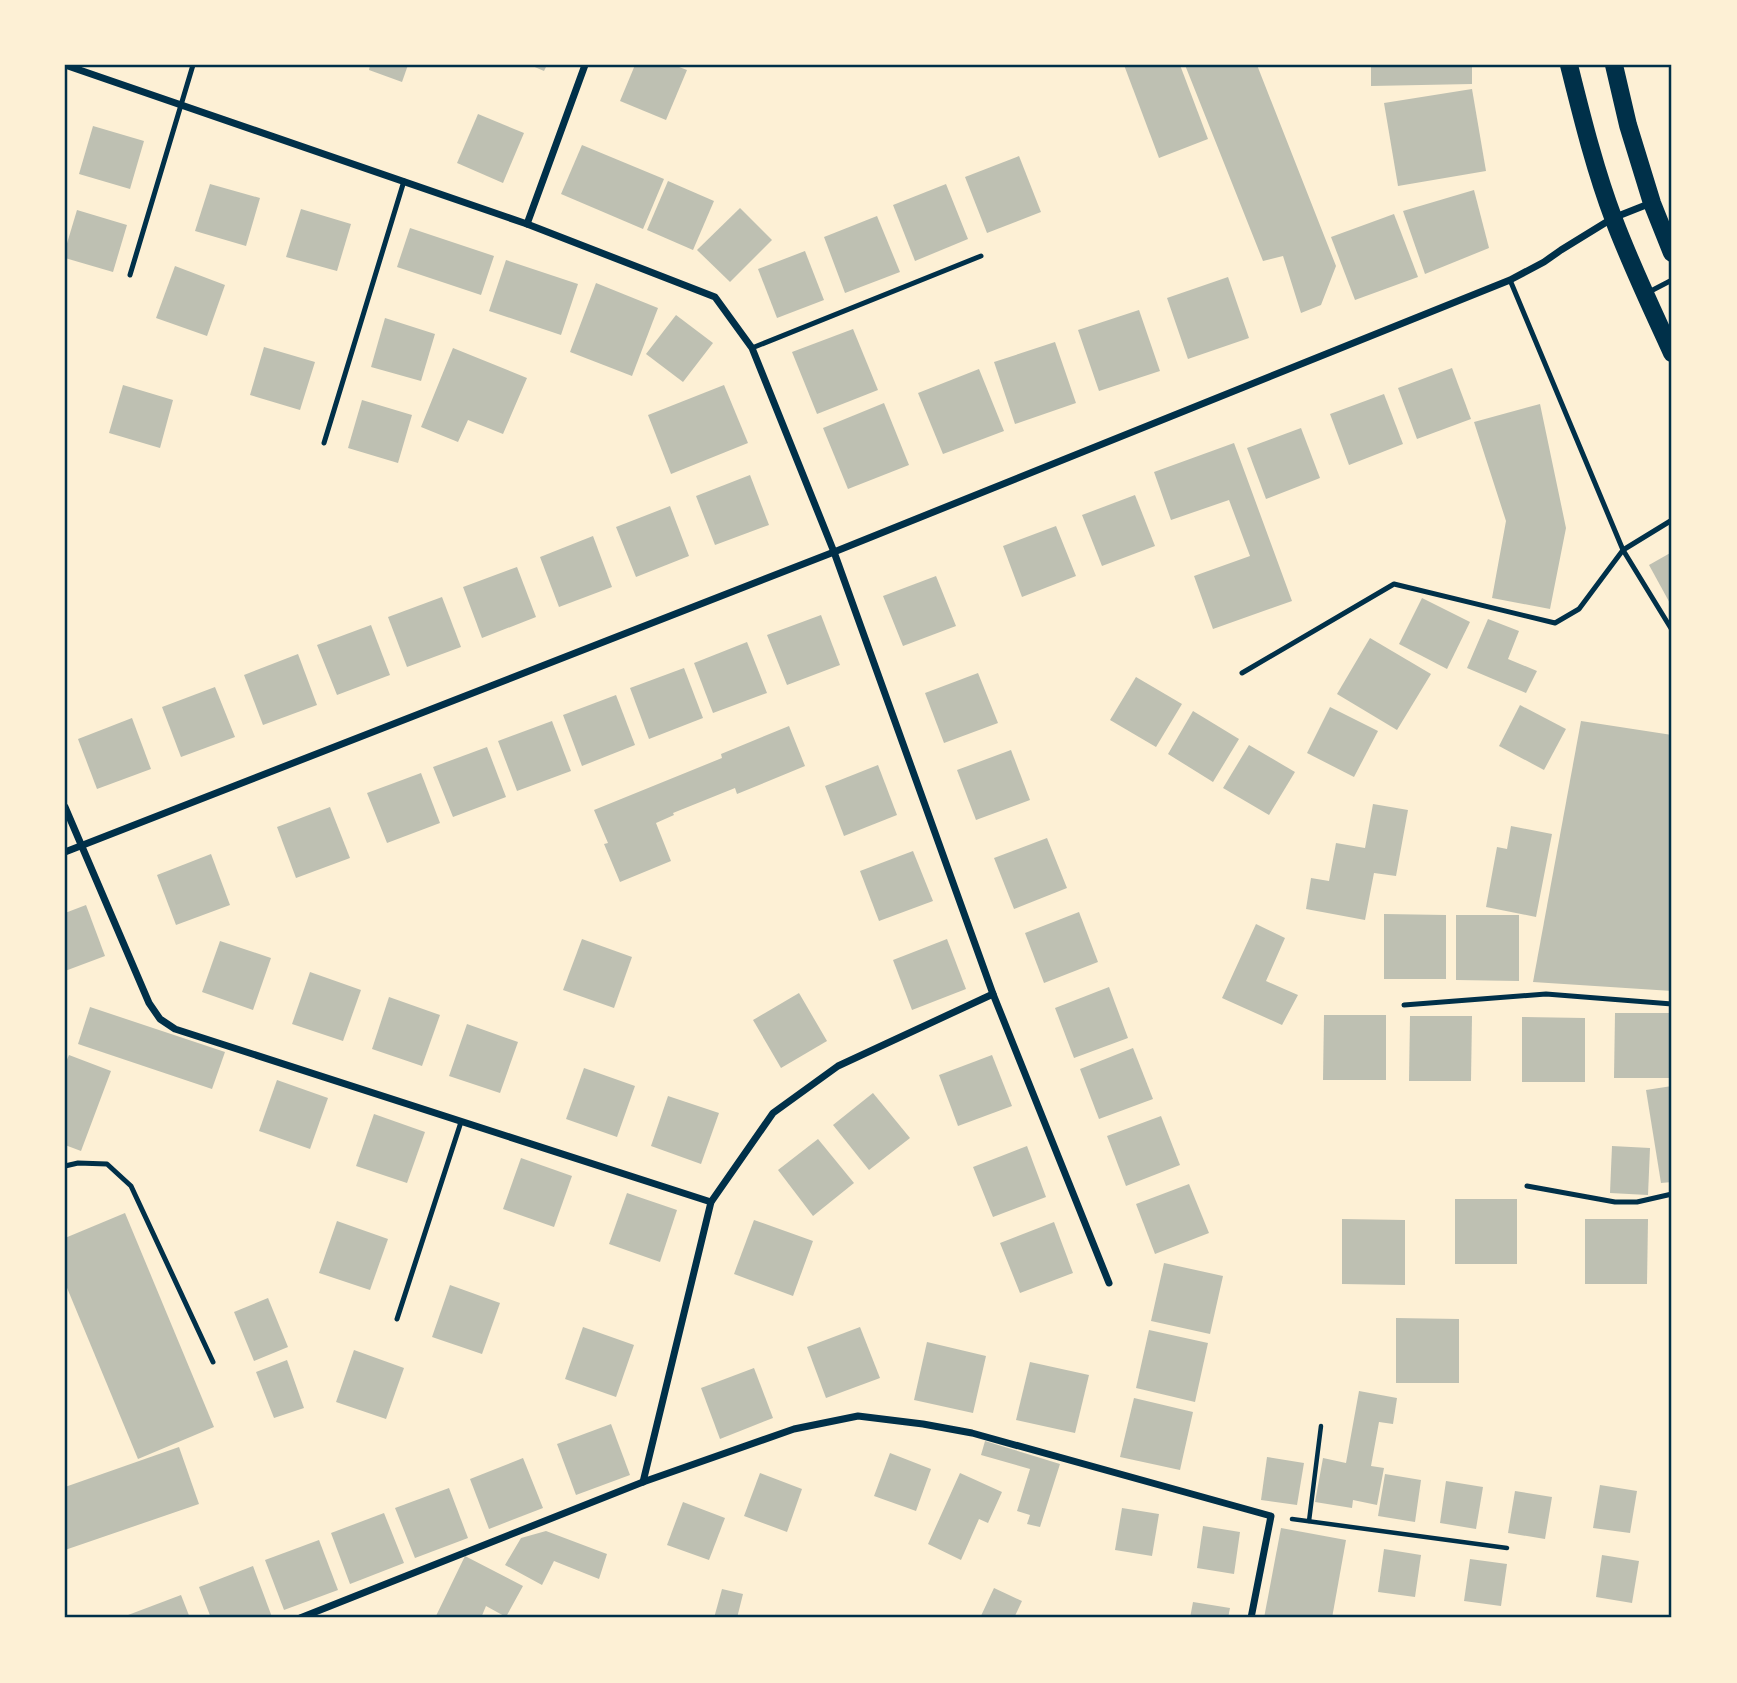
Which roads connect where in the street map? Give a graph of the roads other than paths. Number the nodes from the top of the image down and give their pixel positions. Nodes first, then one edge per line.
1 (65, 65) edge
2 (192, 65) edge
3 (585, 65) edge
4 (1569, 65) edge
5 (1614, 65) edge
6 (181, 104) junction
7 (404, 181) junction
8 (1652, 203) junction
9 (1613, 218) junction
10 (527, 224) junction
11 (1672, 253) edge
12 (981, 256) dead end
13 (130, 275) dead end
14 (1510, 280) junction
15 (1672, 280) edge
16 (1644, 294) junction
17 (752, 348) junction
18 (1672, 353) edge
19 (324, 443) dead end
20 (1672, 520) edge
21 (1623, 550) junction
22 (834, 552) junction
23 (1672, 630) edge
24 (1242, 673) dead end
25 (65, 807) edge
26 (82, 846) junction
27 (65, 852) edge
28 (993, 994) junction
29 (1672, 1004) edge
30 (1404, 1005) dead end
31 (461, 1122) junction
32 (65, 1166) edge
33 (1527, 1186) dead end
34 (1672, 1194) edge
35 (711, 1202) junction
36 (1109, 1283) dead end
37 (397, 1319) dead end
38 (213, 1362) dead end
39 (643, 1482) junction
40 (300, 1618) edge
41 (1251, 1618) edge

1 - 6 street
2 - 6 lane
3 - 10 street
4 - 9 main road
5 - 8 main road
6 - 7 street
6 - 13 lane
7 - 10 street
7 - 19 lane
8 - 9 street
8 - 11 main road
9 - 14 street
9 - 16 main road
10 - 17 street
12 - 17 lane
14 - 21 lane
14 - 22 street
15 - 16 lane
16 - 18 main road
17 - 22 street
20 - 21 lane
21 - 23 lane
21 - 24 lane
22 - 26 street
22 - 28 street
25 - 26 street
26 - 27 street
26 - 31 street
28 - 35 street
28 - 36 street
29 - 30 lane
31 - 35 street
31 - 37 lane
32 - 38 lane
33 - 34 lane
35 - 39 street
39 - 40 street
39 - 41 street

